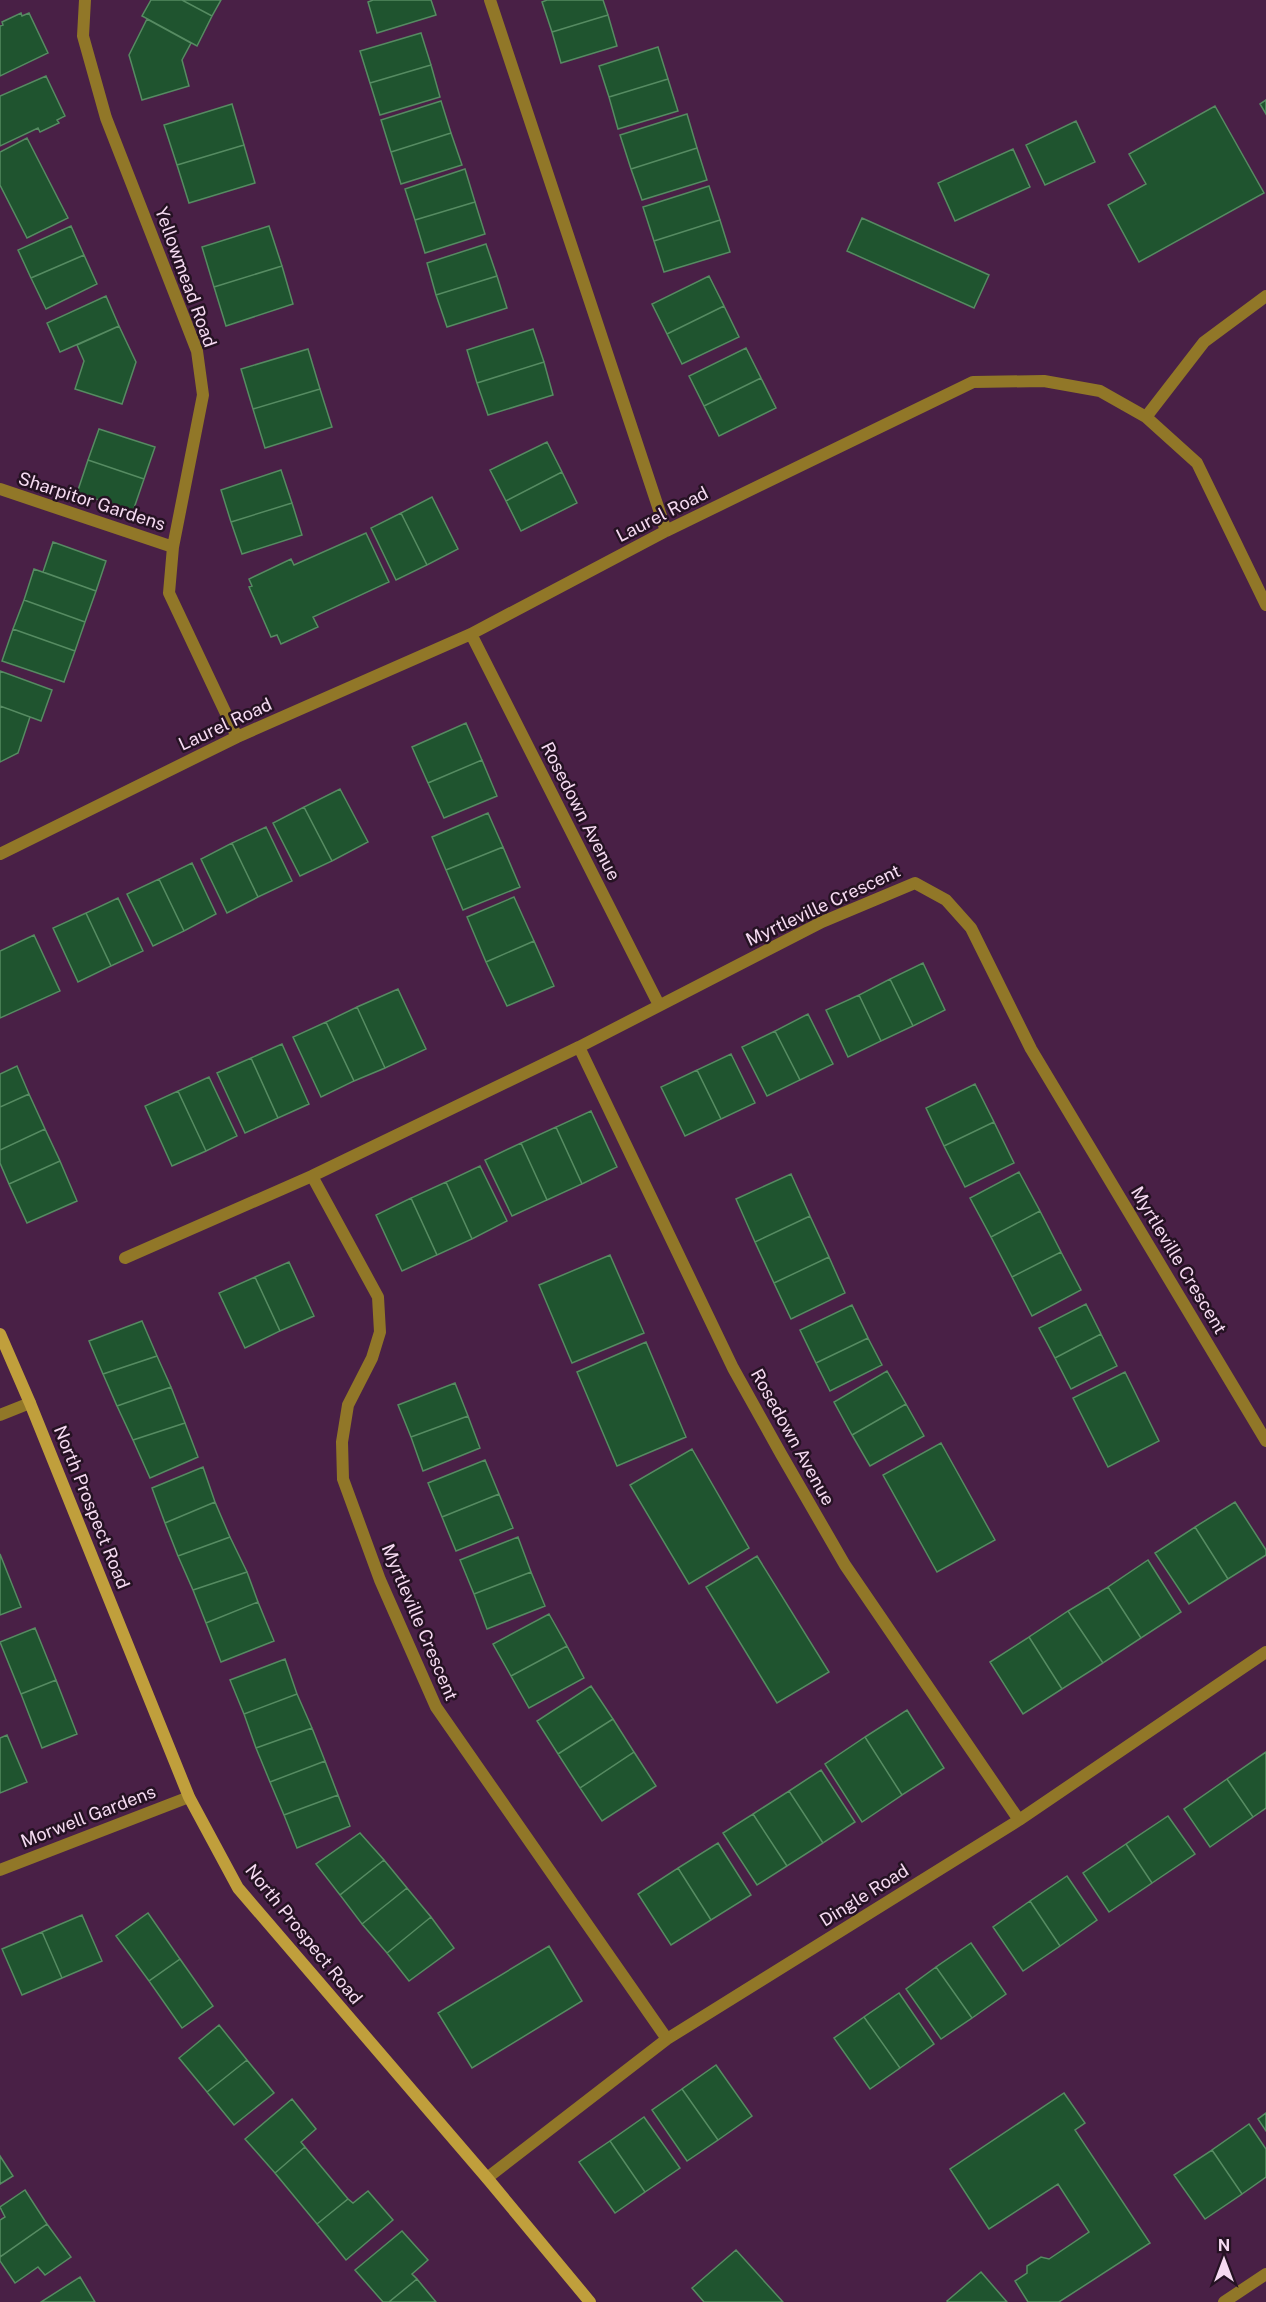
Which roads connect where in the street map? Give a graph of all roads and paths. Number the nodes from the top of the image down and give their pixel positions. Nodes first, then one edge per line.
1 (85, 0) edge
2 (490, 0) edge
3 (1266, 296) edge
4 (1146, 417) junction
5 (0, 489) edge
6 (666, 531) junction
7 (173, 547) junction
8 (1266, 605) edge
9 (471, 634) junction
10 (237, 737) junction
11 (0, 854) edge
12 (659, 1005) junction
13 (579, 1047) junction
14 (312, 1176) junction
15 (125, 1258) dead end
16 (0, 1334) edge
17 (30, 1402) junction
18 (0, 1415) edge
19 (1266, 1441) edge
20 (1266, 1652) edge
21 (189, 1797) junction
22 (1018, 1820) junction
23 (0, 1870) edge
24 (667, 2039) junction
25 (487, 2178) junction
26 (1266, 2274) edge
27 (590, 2302) edge
28 (1224, 2302) edge

1 - 7 street, Yellowmead Road
2 - 6 street
3 - 4 street
4 - 6 street, Laurel Road
4 - 8 street, Laurel Road
5 - 7 street, Sharpitor Gardens
6 - 9 street, Laurel Road
7 - 10 street, Yellowmead Road
9 - 10 street, Laurel Road
9 - 12 street, Rosedown Avenue
10 - 11 street, Laurel Road
12 - 13 street, Myrtleville Crescent
12 - 19 street, Myrtleville Crescent
13 - 14 street, Myrtleville Crescent
13 - 22 street, Rosedown Avenue
14 - 15 street, Myrtleville Crescent
14 - 24 street, Myrtleville Crescent
16 - 17 street, North Prospect Road
17 - 18 street
17 - 21 street, North Prospect Road
20 - 22 street, Dingle Road
21 - 23 street, Morwell Gardens
21 - 25 street, North Prospect Road
22 - 24 street, Dingle Road
24 - 25 street, Dingle Road
25 - 27 street, North Prospect Road
26 - 28 street

